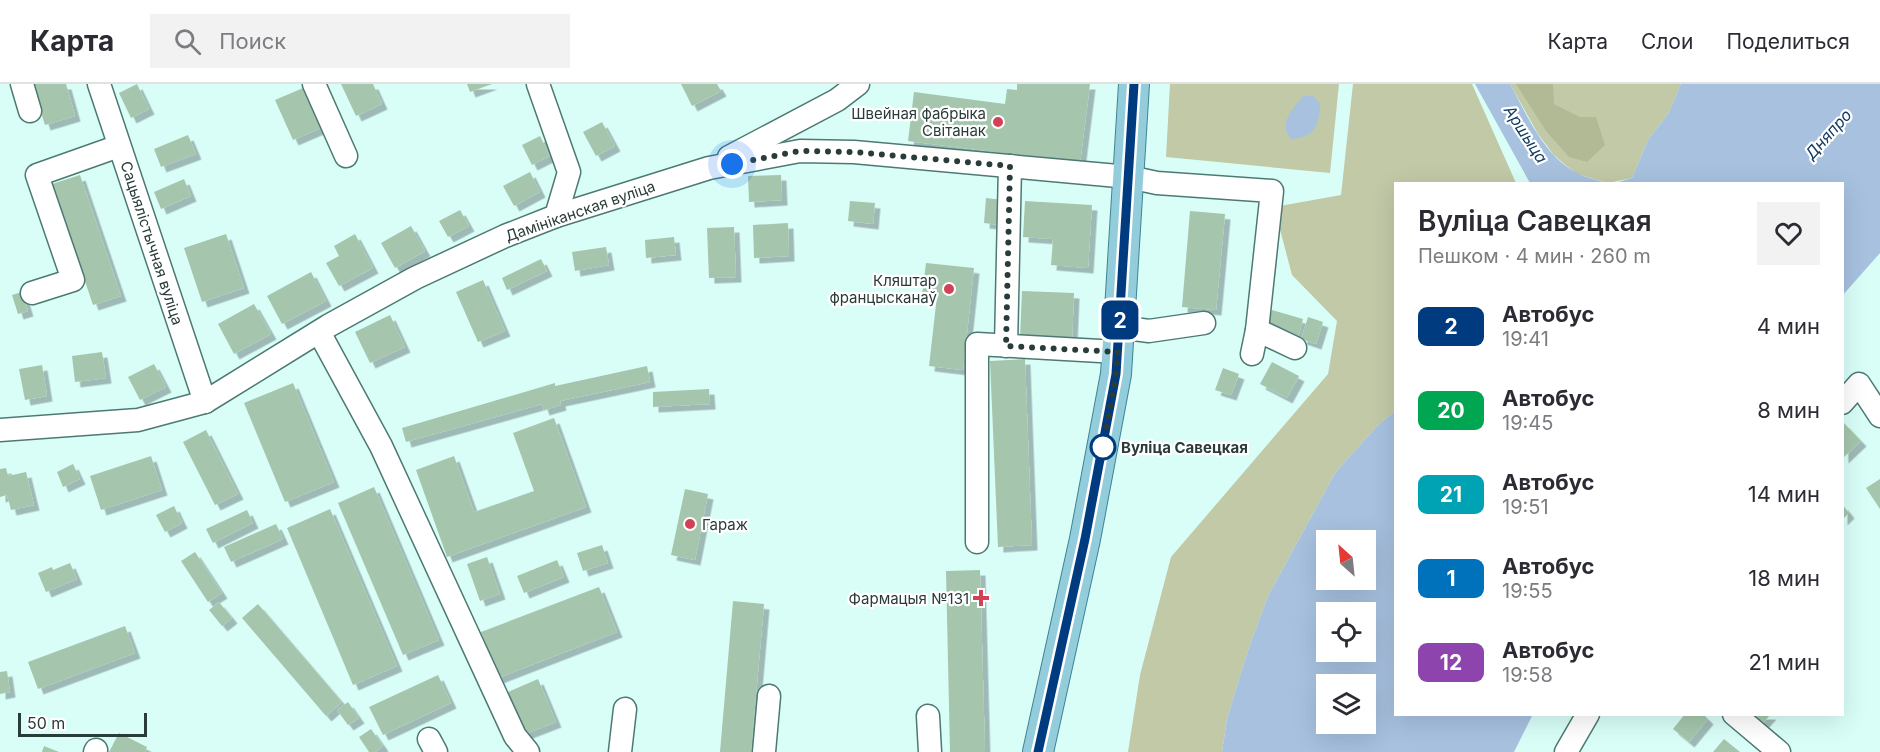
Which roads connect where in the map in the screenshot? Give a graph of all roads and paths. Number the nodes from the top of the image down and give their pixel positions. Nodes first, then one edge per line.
1 (22, 84) edge
2 (99, 84) edge
3 (315, 84) edge
4 (538, 84) edge
5 (858, 84) edge
6 (1134, 84) edge
7 (30, 111) dead end
8 (119, 146) junction
9 (346, 156) dead end
10 (1010, 166) junction
11 (709, 168) junction
12 (1129, 177) junction
13 (556, 216) junction
14 (32, 293) dead end
15 (1204, 323) dead end
16 (1257, 330) junction
17 (319, 332) junction
18 (1118, 340) junction
19 (1006, 346) junction
20 (1294, 348) dead end
21 (1252, 354) dead end
22 (1844, 401) edge
23 (205, 402) junction
24 (1880, 416) edge
25 (0, 430) edge
26 (977, 542) dead end
27 (769, 696) dead end
28 (625, 709) dead end
29 (928, 716) dead end
30 (1587, 716) edge
31 (1736, 716) edge
32 (528, 752) edge
33 (620, 752) edge
34 (764, 752) edge
35 (930, 752) edge
36 (1038, 752) edge
37 (1566, 752) edge
38 (1779, 752) edge

1 - 7 street
2 - 8 street, Сацыялістычная вуліца
3 - 9 street
4 - 13 street
5 - 11 street
6 - 12 main road
8 - 14 street
8 - 23 street, Сацыялістычная вуліца
10 - 11 street, Дамініканская вуліца
10 - 12 street, Дамініканская вуліца
10 - 19 street
11 - 13 street, Дамініканская вуліца
12 - 16 street, Дамініканская вуліца
12 - 18 main road
13 - 17 street, Дамініканская вуліца
15 - 18 street
16 - 20 street
16 - 21 street
17 - 23 street, Дамініканская вуліца
17 - 32 street
18 - 19 street
18 - 36 main road
19 - 26 street
22 - 24 street
23 - 25 street, Дамініканская вуліца
27 - 34 street
28 - 33 street
29 - 35 street
30 - 37 street
31 - 38 street

